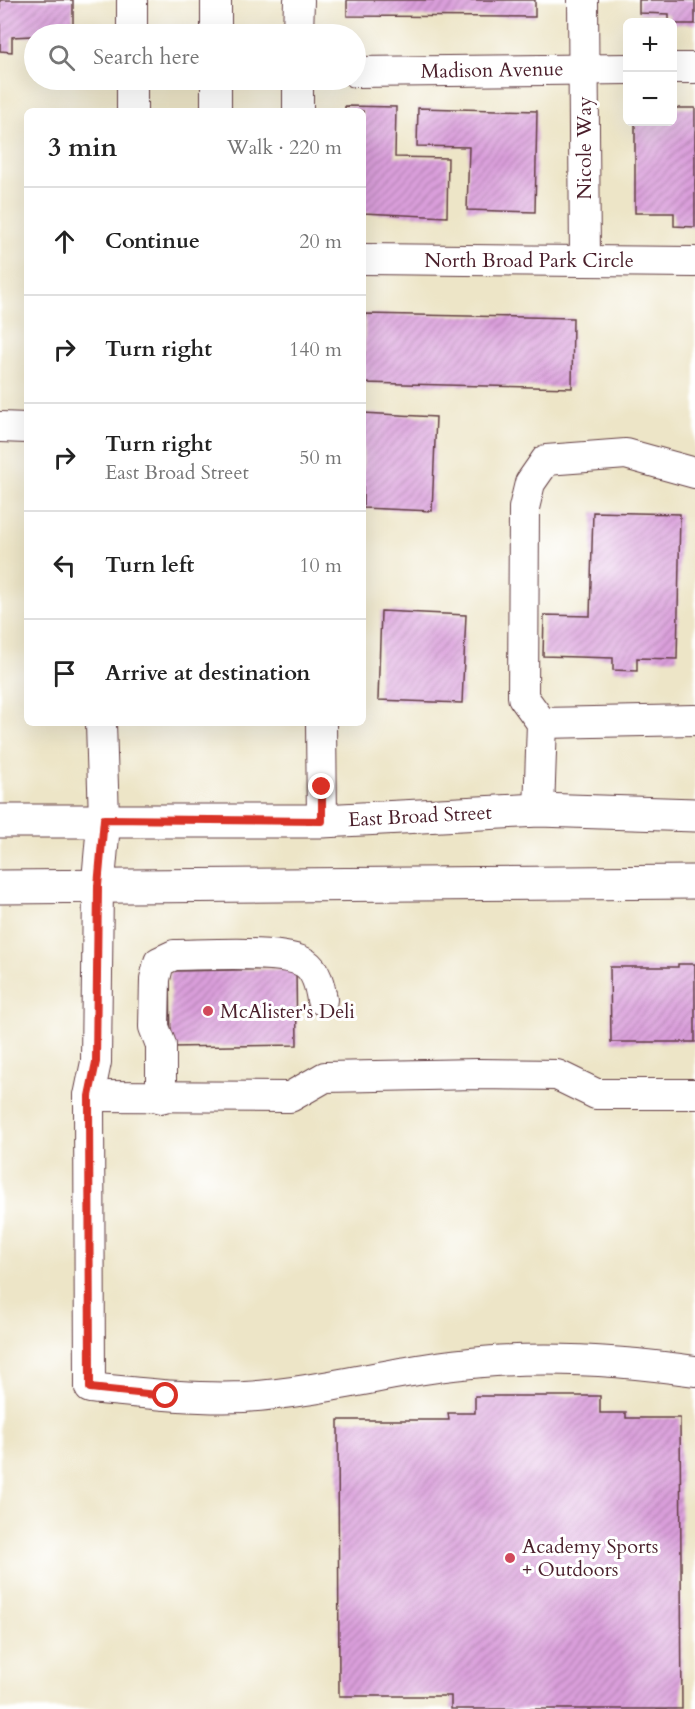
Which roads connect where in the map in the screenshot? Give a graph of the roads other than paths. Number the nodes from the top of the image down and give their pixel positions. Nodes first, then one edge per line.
1 (132, 0) edge
2 (216, 0) edge
3 (299, 0) edge
4 (583, 0) edge
5 (132, 24) edge
6 (216, 24) edge
7 (298, 24) edge
8 (677, 68) edge
9 (695, 68) edge
10 (584, 69) junction
11 (623, 69) edge
12 (366, 72) edge
13 (132, 90) edge
14 (216, 90) edge
15 (298, 90) edge
16 (132, 108) edge
17 (216, 108) edge
18 (298, 108) edge
19 (366, 259) edge
20 (585, 259) junction
21 (695, 262) edge
22 (695, 473) edge
23 (695, 720) edge
24 (542, 723) junction
25 (101, 726) edge
26 (321, 726) edge
27 (539, 810) junction
28 (695, 815) edge
29 (104, 819) junction
30 (0, 820) edge
31 (322, 821) junction
32 (695, 882) edge
33 (98, 886) junction
34 (0, 887) edge
35 (322, 1000) dead end
36 (695, 1094) edge
37 (89, 1096) junction
38 (161, 1098) junction
39 (695, 1371) edge

1 - 5 street
2 - 6 street
3 - 7 street
4 - 10 street, Nicole Way
8 - 9 street
10 - 11 street, Madison Avenue
10 - 12 street, Madison Avenue
10 - 20 street, Nicole Way
13 - 16 street
14 - 17 street
15 - 18 street
19 - 20 street, North Broad Park Circle
20 - 21 street, North Broad Park Circle
22 - 24 street
23 - 24 street
24 - 27 street
25 - 29 street
26 - 31 street
27 - 28 main road, East Broad Street
27 - 31 main road, East Broad Street
29 - 30 main road, East Broad Street
29 - 31 main road, East Broad Street
29 - 33 main road
32 - 33 main road
33 - 34 main road
33 - 37 street
35 - 38 street
36 - 38 street
37 - 38 street
37 - 39 street

